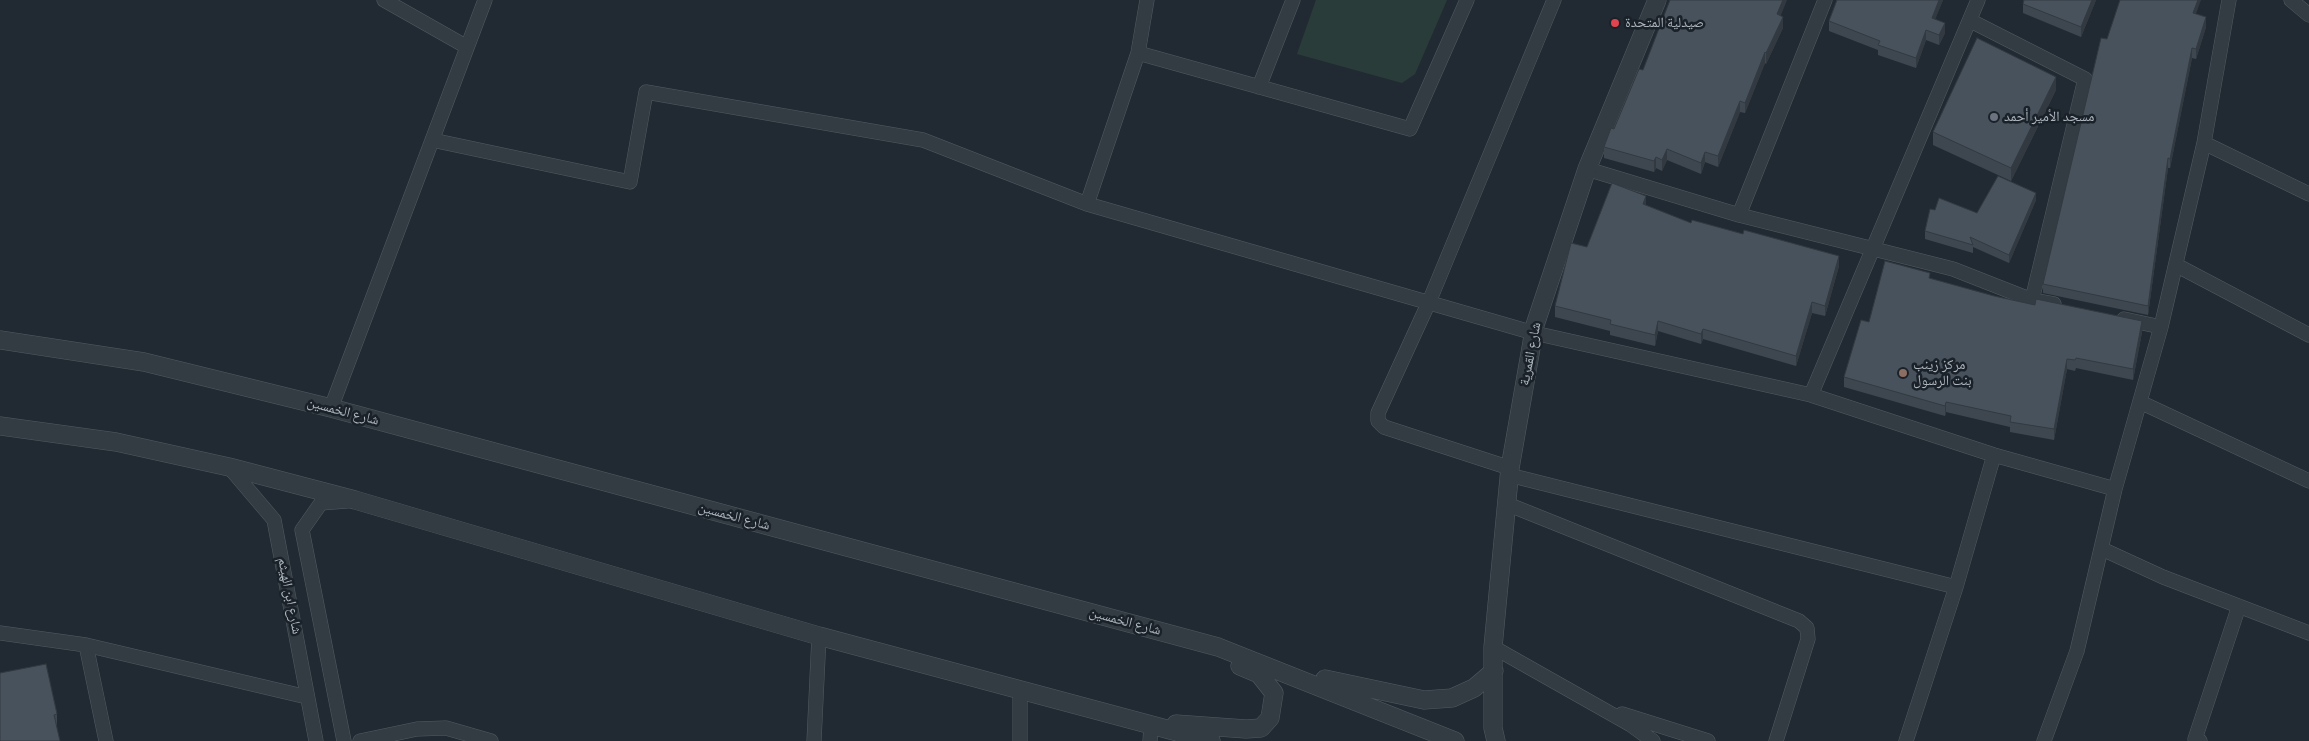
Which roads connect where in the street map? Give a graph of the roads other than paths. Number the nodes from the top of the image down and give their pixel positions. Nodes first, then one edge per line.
1 (384, 0) edge
2 (485, 0) edge
3 (1148, 0) edge
4 (1293, 0) edge
5 (1467, 0) edge
6 (1554, 0) edge
7 (1657, 0) edge
8 (1825, 0) edge
9 (1978, 0) edge
10 (2229, 0) edge
11 (2290, 0) edge
12 (2309, 15) edge
13 (1971, 21) junction
14 (467, 47) junction
15 (1138, 53) junction
16 (1259, 86) junction
17 (432, 140) junction
18 (2204, 143) junction
19 (1587, 169) junction
20 (2309, 194) edge
21 (1087, 204) junction
22 (1739, 216) junction
23 (1873, 249) junction
24 (2176, 265) junction
25 (2032, 300) junction
26 (1429, 302) junction
27 (2069, 308) edge
28 (2106, 315) edge
29 (2161, 327) junction
30 (1534, 333) junction
31 (2309, 335) edge
32 (0, 340) edge
33 (1811, 395) junction
34 (2140, 402) junction
35 (331, 408) junction
36 (0, 426) edge
37 (1994, 454) junction
38 (229, 467) junction
39 (1510, 471) junction
40 (2309, 481) edge
41 (2115, 489) junction
42 (355, 500) junction
43 (1507, 504) junction
44 (2102, 549) junction
45 (1956, 587) junction
46 (2239, 606) junction
47 (1151, 629) junction
48 (2309, 633) edge
49 (0, 634) edge
50 (819, 636) junction
51 (86, 645) junction
52 (1493, 647) junction
53 (1276, 669) junction
54 (1494, 671) junction
55 (1020, 689) junction
56 (308, 697) junction
57 (1597, 706) junction
58 (1128, 720) junction
59 (1150, 734) edge
60 (1492, 737) edge
61 (2047, 740) edge
62 (106, 741) edge
63 (316, 741) edge
64 (344, 741) edge
65 (360, 741) edge
66 (491, 741) edge
67 (814, 741) edge
68 (1020, 741) edge
69 (1212, 741) edge
70 (1455, 741) edge
71 (1653, 741) edge
72 (1708, 741) edge
73 (1776, 741) edge
74 (1906, 741) edge
75 (2200, 741) edge

1 - 14 street
2 - 14 street
3 - 15 street
4 - 16 street
5 - 16 street
6 - 26 street
7 - 19 street, شارع القمرية
8 - 22 street
9 - 13 street
10 - 18 street
11 - 12 street
13 - 23 street
13 - 25 street
14 - 17 street
15 - 16 street
15 - 21 street
17 - 21 street
17 - 35 street
18 - 20 street
18 - 24 street
19 - 22 street
19 - 30 street, شارع القمرية
21 - 26 street
22 - 23 street
23 - 25 street
23 - 33 street
24 - 29 street
24 - 31 street
25 - 27 street
26 - 30 street
26 - 39 street
28 - 29 street
29 - 34 street
30 - 33 street
30 - 39 street, شارع القمرية
32 - 35 street, شارع الخمسين
33 - 37 street
34 - 40 street
34 - 41 street
35 - 47 street, شارع الخمسين
36 - 38 street
37 - 41 street
37 - 45 street
38 - 42 street
38 - 56 street, شارع ابن الهيثم
39 - 43 street, شارع القمرية
39 - 45 street
41 - 44 street
42 - 50 street
42 - 64 street, شارع ابن الهيثم
43 - 52 street, شارع القمرية
43 - 73 street
44 - 46 street
44 - 61 street
45 - 74 street
46 - 48 street
46 - 75 street
47 - 53 street, شارع الخمسين
47 - 58 street
49 - 51 street
50 - 55 street
50 - 67 street
51 - 56 street
51 - 62 street
52 - 54 street, شارع القمرية
52 - 57 street
53 - 54 street
53 - 70 street, شارع الخمسين
54 - 60 street, شارع القمرية
55 - 58 street
55 - 68 street
56 - 63 street, شارع ابن الهيثم
57 - 71 street
57 - 72 street
58 - 59 street
59 - 69 street
65 - 66 street

